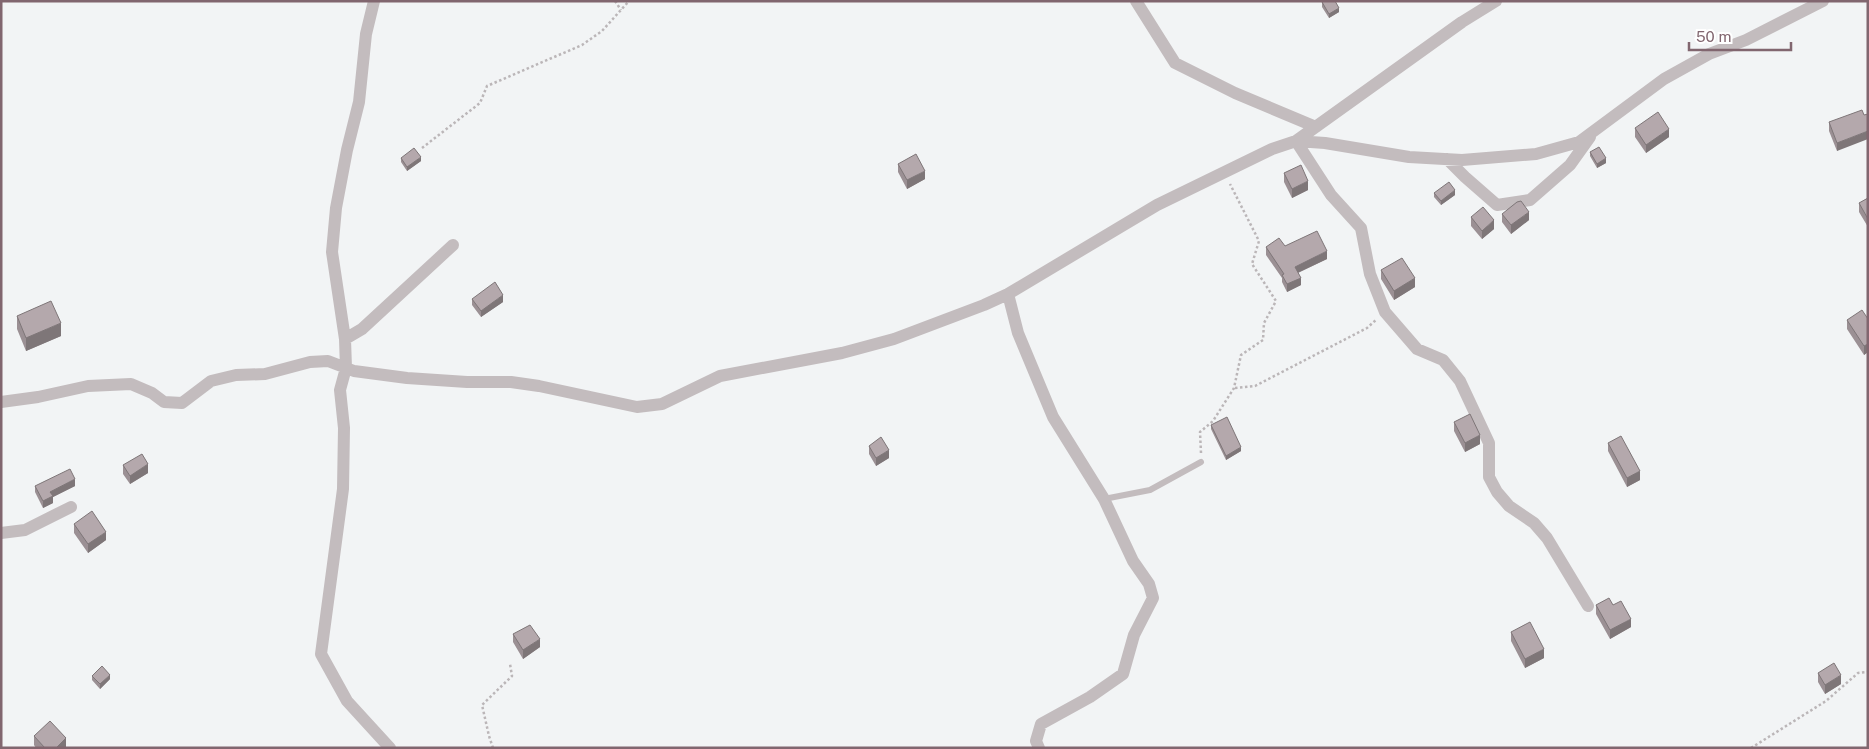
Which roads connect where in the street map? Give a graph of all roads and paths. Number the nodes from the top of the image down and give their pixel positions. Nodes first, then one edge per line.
1 (374, 1) edge
2 (614, 1) edge
3 (629, 1) edge
4 (1136, 1) edge
5 (1496, 1) edge
6 (1823, 1) edge
7 (622, 10) junction
8 (1316, 127) junction
9 (1594, 131) junction
10 (1296, 141) junction
11 (422, 148) dead end
12 (1448, 159) junction
13 (1223, 172) junction
14 (453, 245) dead end
15 (1008, 294) junction
16 (1385, 312) junction
17 (345, 339) junction
18 (346, 368) junction
19 (1234, 388) junction
20 (1, 402) edge
21 (1202, 462) joint
22 (1104, 499) junction
23 (71, 507) dead end
24 (1, 532) edge
25 (1588, 606) dead end
26 (510, 664) dead end
27 (1868, 672) edge
28 (390, 748) edge
29 (493, 748) edge
30 (1039, 748) edge
31 (1751, 748) edge

1 - 17 street
2 - 7 path
3 - 7 path
4 - 8 street
5 - 8 street
6 - 9 street
7 - 11 path
8 - 10 street
9 - 12 street
9 - 12 street
10 - 12 street
10 - 13 street
10 - 16 street
13 - 15 street
13 - 19 path
14 - 17 street
15 - 18 street
15 - 22 street
16 - 19 path
16 - 25 street
17 - 18 street
18 - 20 street
18 - 28 street
19 - 21 path
21 - 22 lane
22 - 30 street
23 - 24 street
26 - 29 path
27 - 31 path

